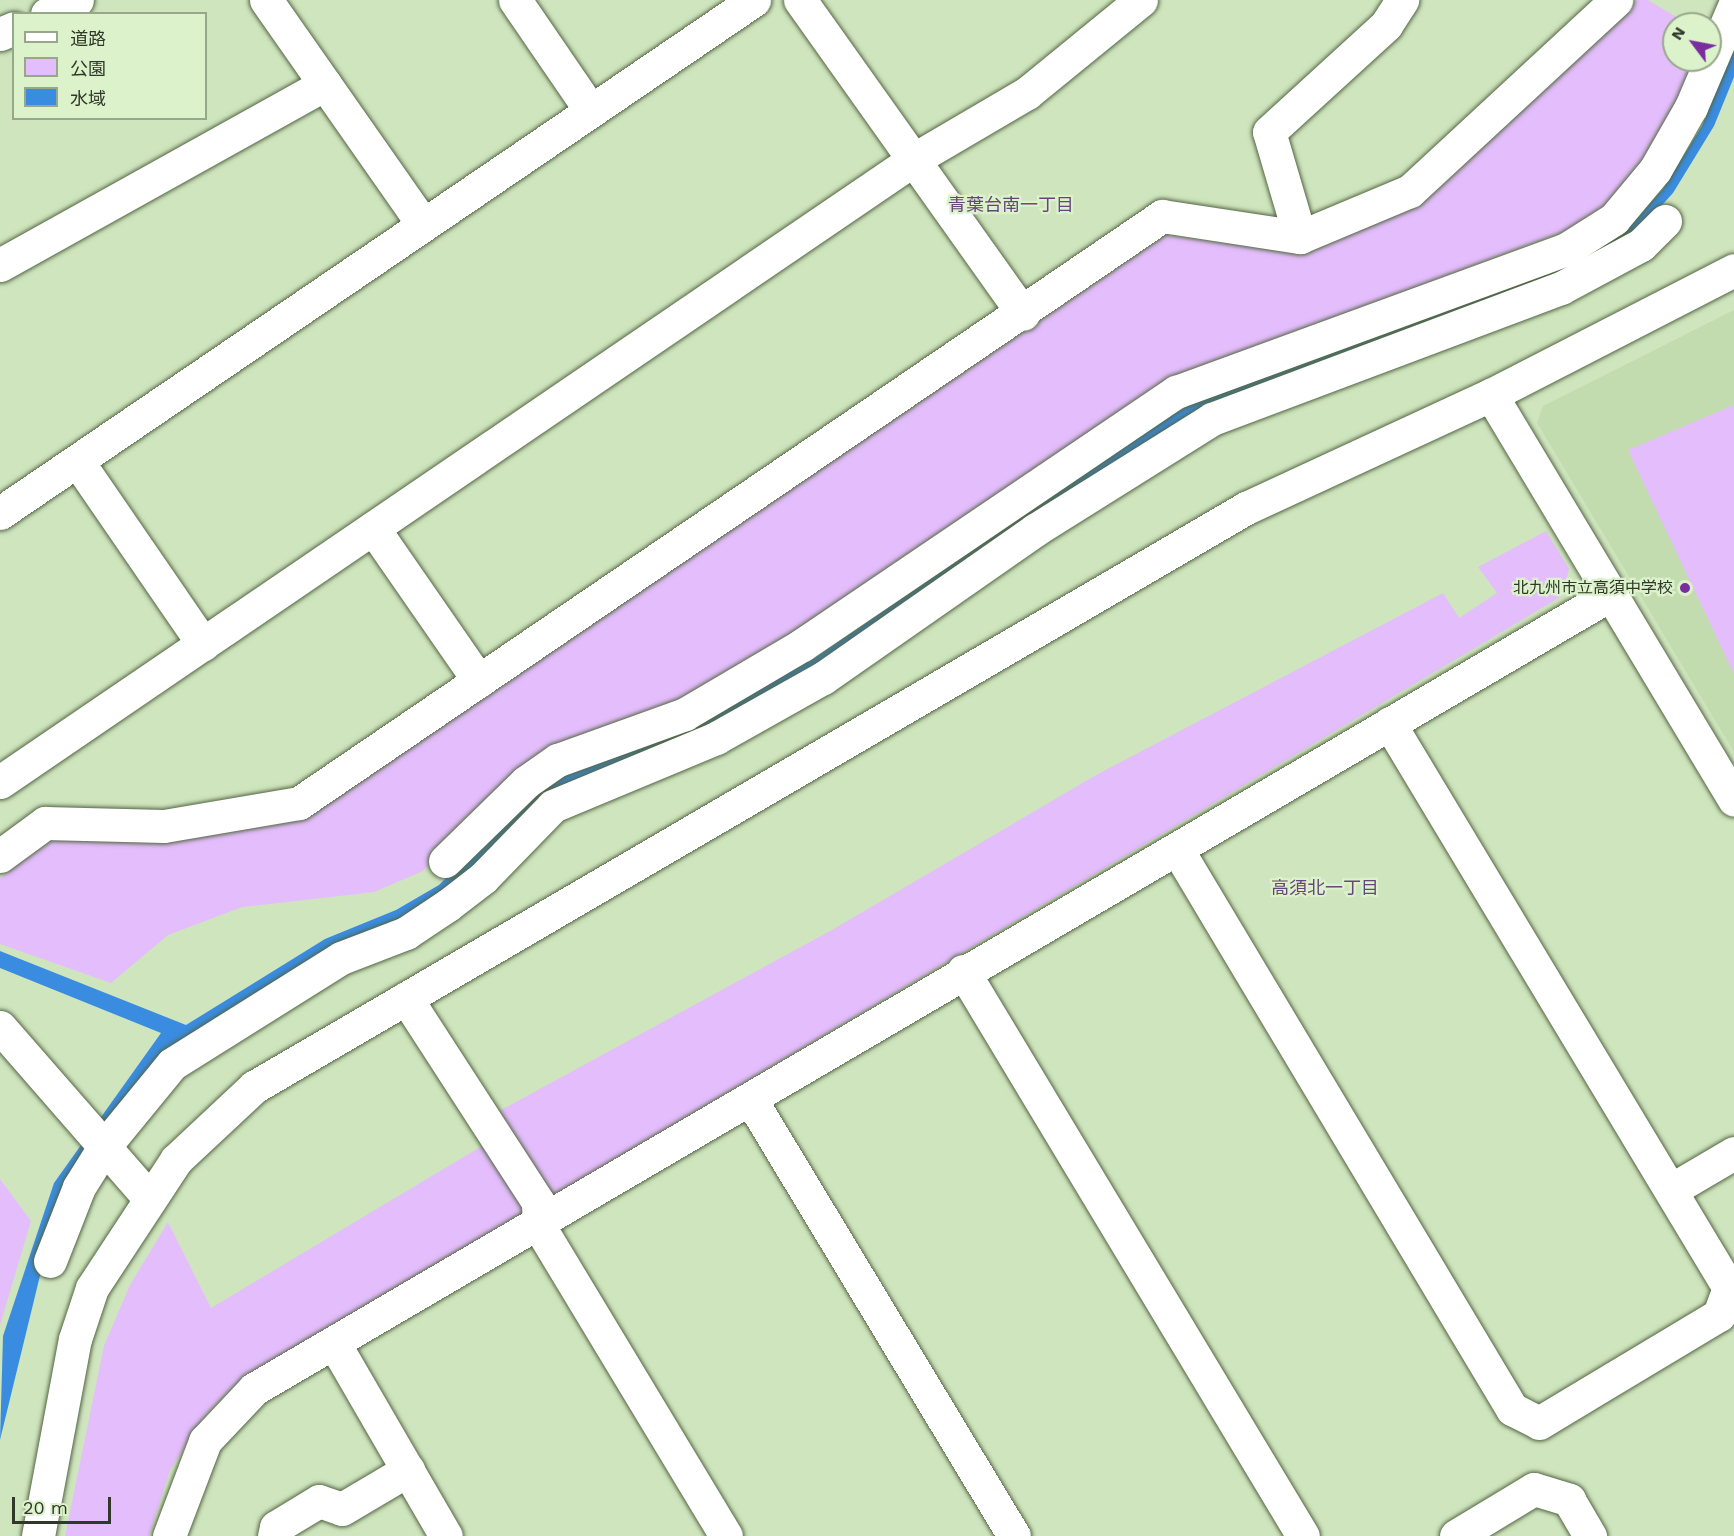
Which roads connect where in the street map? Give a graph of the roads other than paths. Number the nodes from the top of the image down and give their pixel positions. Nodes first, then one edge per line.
1 (77, 0) edge
2 (266, 0) edge
3 (515, 0) edge
4 (754, 0) edge
5 (800, 0) edge
6 (1141, 0) edge
7 (1402, 0) edge
8 (1616, 0) edge
9 (1734, 6) edge
10 (50, 12) edge
11 (325, 84) junction
12 (589, 108) junction
13 (913, 160) junction
14 (1665, 220) dead end
15 (423, 224) junction
16 (1300, 237) junction
17 (0, 265) edge
18 (1734, 270) edge
19 (1023, 314) junction
20 (1491, 395) junction
21 (78, 462) junction
22 (0, 513) edge
23 (373, 528) junction
24 (1611, 594) junction
25 (202, 644) junction
26 (479, 681) junction
27 (1389, 723) junction
28 (0, 782) edge
29 (1734, 800) edge
30 (1177, 849) junction
31 (0, 856) edge
32 (445, 861) dead end
33 (963, 971) junction
34 (406, 998) junction
35 (0, 1027) edge
36 (751, 1100) junction
37 (104, 1147) junction
38 (1734, 1153) edge
39 (1671, 1190) junction
40 (149, 1198) junction
41 (539, 1226) junction
42 (50, 1261) dead end
43 (334, 1343) junction
44 (408, 1470) junction
45 (38, 1536) edge
46 (169, 1536) edge
47 (274, 1536) edge
48 (446, 1536) edge
49 (726, 1536) edge
50 (1014, 1536) edge
51 (1303, 1536) edge
52 (1456, 1536) edge
53 (1590, 1536) edge

1 - 10 street
2 - 11 street
3 - 12 street
4 - 12 street
5 - 13 street
6 - 13 street
7 - 16 street
8 - 16 street
9 - 32 street
11 - 15 street
11 - 17 street
12 - 15 street
13 - 19 street
13 - 23 street
14 - 37 street
15 - 21 street
16 - 19 street
18 - 20 street
19 - 26 street
20 - 24 street
20 - 34 street
21 - 22 street
21 - 25 street
23 - 25 street
23 - 26 street
24 - 27 street
24 - 29 street
25 - 28 street
26 - 31 street
27 - 30 street
27 - 39 street
30 - 33 street
30 - 39 street
33 - 36 street
33 - 51 street
34 - 40 street
34 - 41 street
35 - 37 street
36 - 41 street
36 - 50 street
37 - 40 street
37 - 42 street
38 - 39 street
40 - 45 street
41 - 43 street
41 - 49 street
43 - 44 street
43 - 46 street
44 - 47 street
44 - 48 street
52 - 53 street

